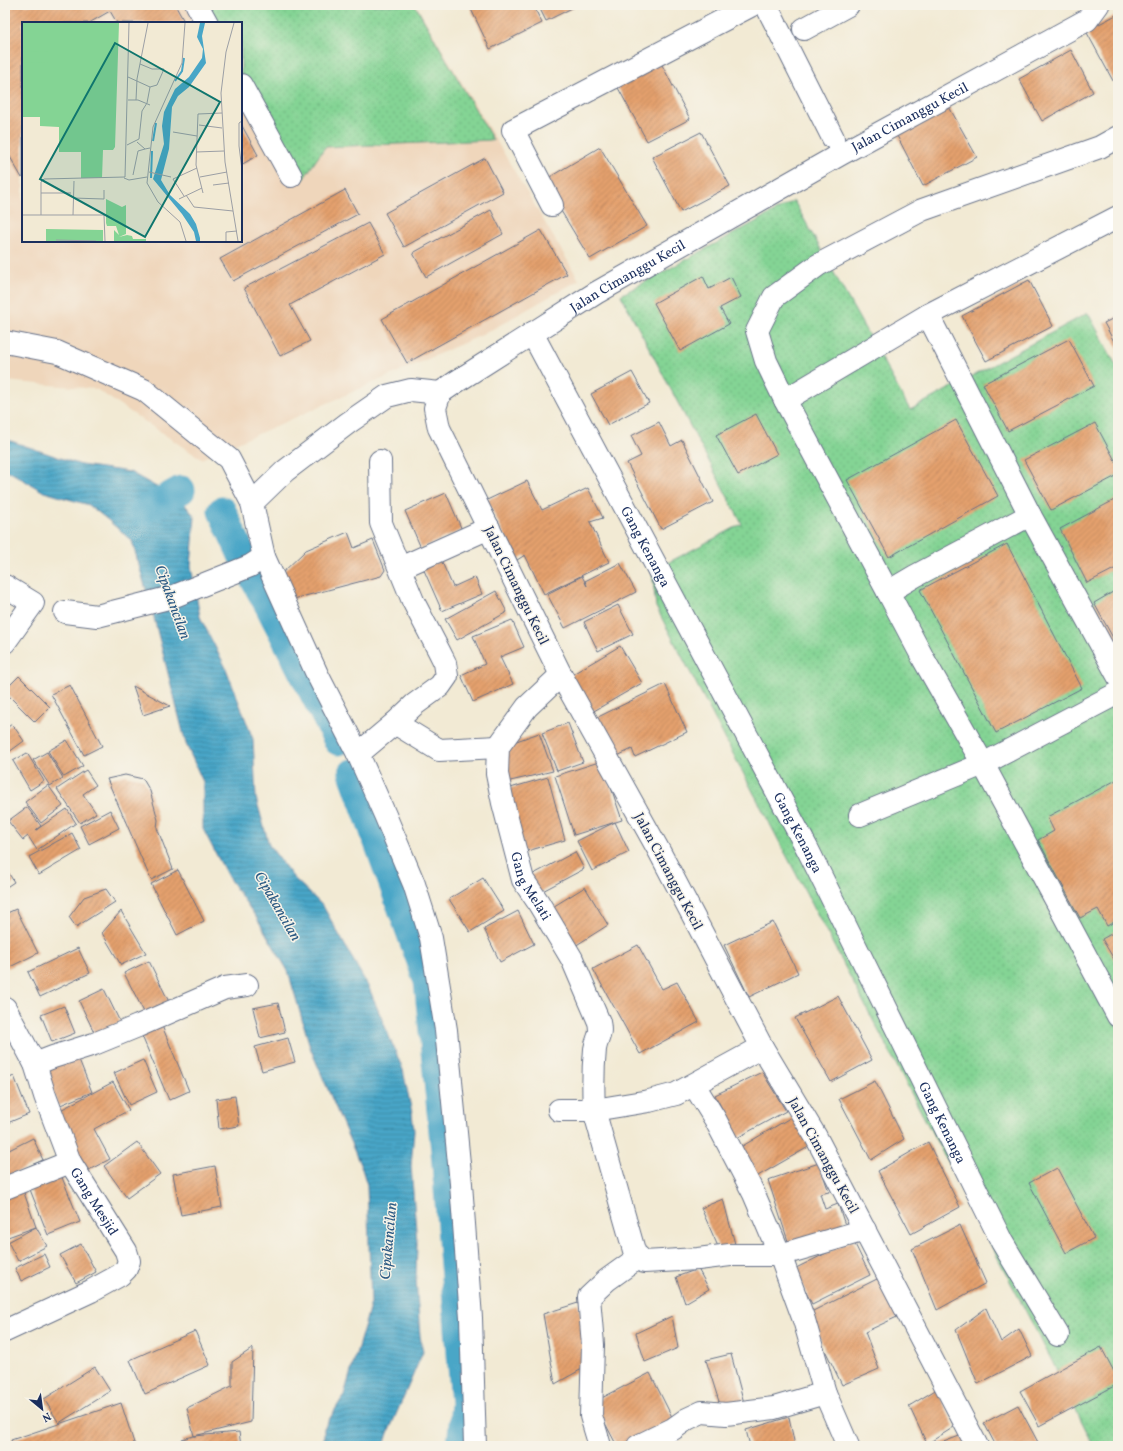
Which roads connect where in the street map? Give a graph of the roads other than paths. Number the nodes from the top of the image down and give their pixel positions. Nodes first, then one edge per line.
1 (197, 5) edge
2 (752, 5) edge
3 (766, 5) edge
4 (848, 5) edge
5 (1098, 5) edge
6 (206, 22) edge
7 (804, 29) dead end
8 (242, 87) edge
9 (1118, 137) edge
10 (833, 138) dead end
11 (290, 176) dead end
12 (552, 205) dead end
13 (1118, 217) edge
14 (928, 315) junction
15 (532, 332) junction
16 (5, 342) edge
17 (440, 393) junction
18 (785, 400) junction
19 (380, 461) dead end
20 (252, 503) junction
21 (1030, 514) junction
22 (489, 528) junction
23 (257, 562) junction
24 (400, 568) junction
25 (5, 586) edge
26 (888, 592) junction
27 (65, 612) dead end
28 (5, 642) edge
29 (561, 675) junction
30 (1118, 676) edge
31 (1118, 693) edge
32 (395, 723) junction
33 (498, 748) junction
34 (358, 754) junction
35 (983, 764) junction
36 (860, 815) dead end
37 (247, 985) dead end
38 (5, 1008) edge
39 (1118, 1016) edge
40 (762, 1047) junction
41 (35, 1064) junction
42 (694, 1085) junction
43 (559, 1110) dead end
44 (594, 1110) junction
45 (70, 1162) junction
46 (5, 1188) edge
47 (865, 1230) junction
48 (780, 1255) junction
49 (638, 1256) junction
50 (5, 1331) edge
51 (1058, 1335) dead end
52 (825, 1394) junction
53 (475, 1446) edge
54 (600, 1446) edge
55 (638, 1446) edge
56 (848, 1446) edge
57 (977, 1446) edge

1 - 6 street
2 - 12 street
3 - 10 street
4 - 7 street
5 - 15 street, Jalan Cimanggu Kecil
8 - 11 street
9 - 18 street
13 - 14 street
14 - 18 street
14 - 21 street
15 - 17 street, Jalan Cimanggu Kecil
15 - 51 street, Gang Kenanga
16 - 20 street
17 - 20 street
17 - 22 street, Jalan Cimanggu Kecil
18 - 26 street
19 - 24 street
20 - 23 street
21 - 26 street
21 - 30 street
22 - 24 street
22 - 29 street, Jalan Cimanggu Kecil
23 - 27 street
23 - 34 street
24 - 32 street
25 - 28 street
26 - 35 street
29 - 33 street
29 - 40 street, Jalan Cimanggu Kecil
31 - 35 street
32 - 33 street
32 - 34 street
33 - 44 street, Gang Melati
34 - 53 street
35 - 36 street
35 - 39 street
37 - 41 street
38 - 41 street, Gang Mesjid
40 - 42 street
40 - 47 street, Jalan Cimanggu Kecil
41 - 45 street, Gang Mesjid
42 - 44 street
42 - 48 street
43 - 44 street
44 - 49 street, Gang Melati
45 - 46 street
45 - 50 street, Gang Mesjid
47 - 48 street
47 - 57 street, Jalan Cimanggu Kecil
48 - 49 street
48 - 52 street
49 - 54 street
52 - 55 street
52 - 56 street

